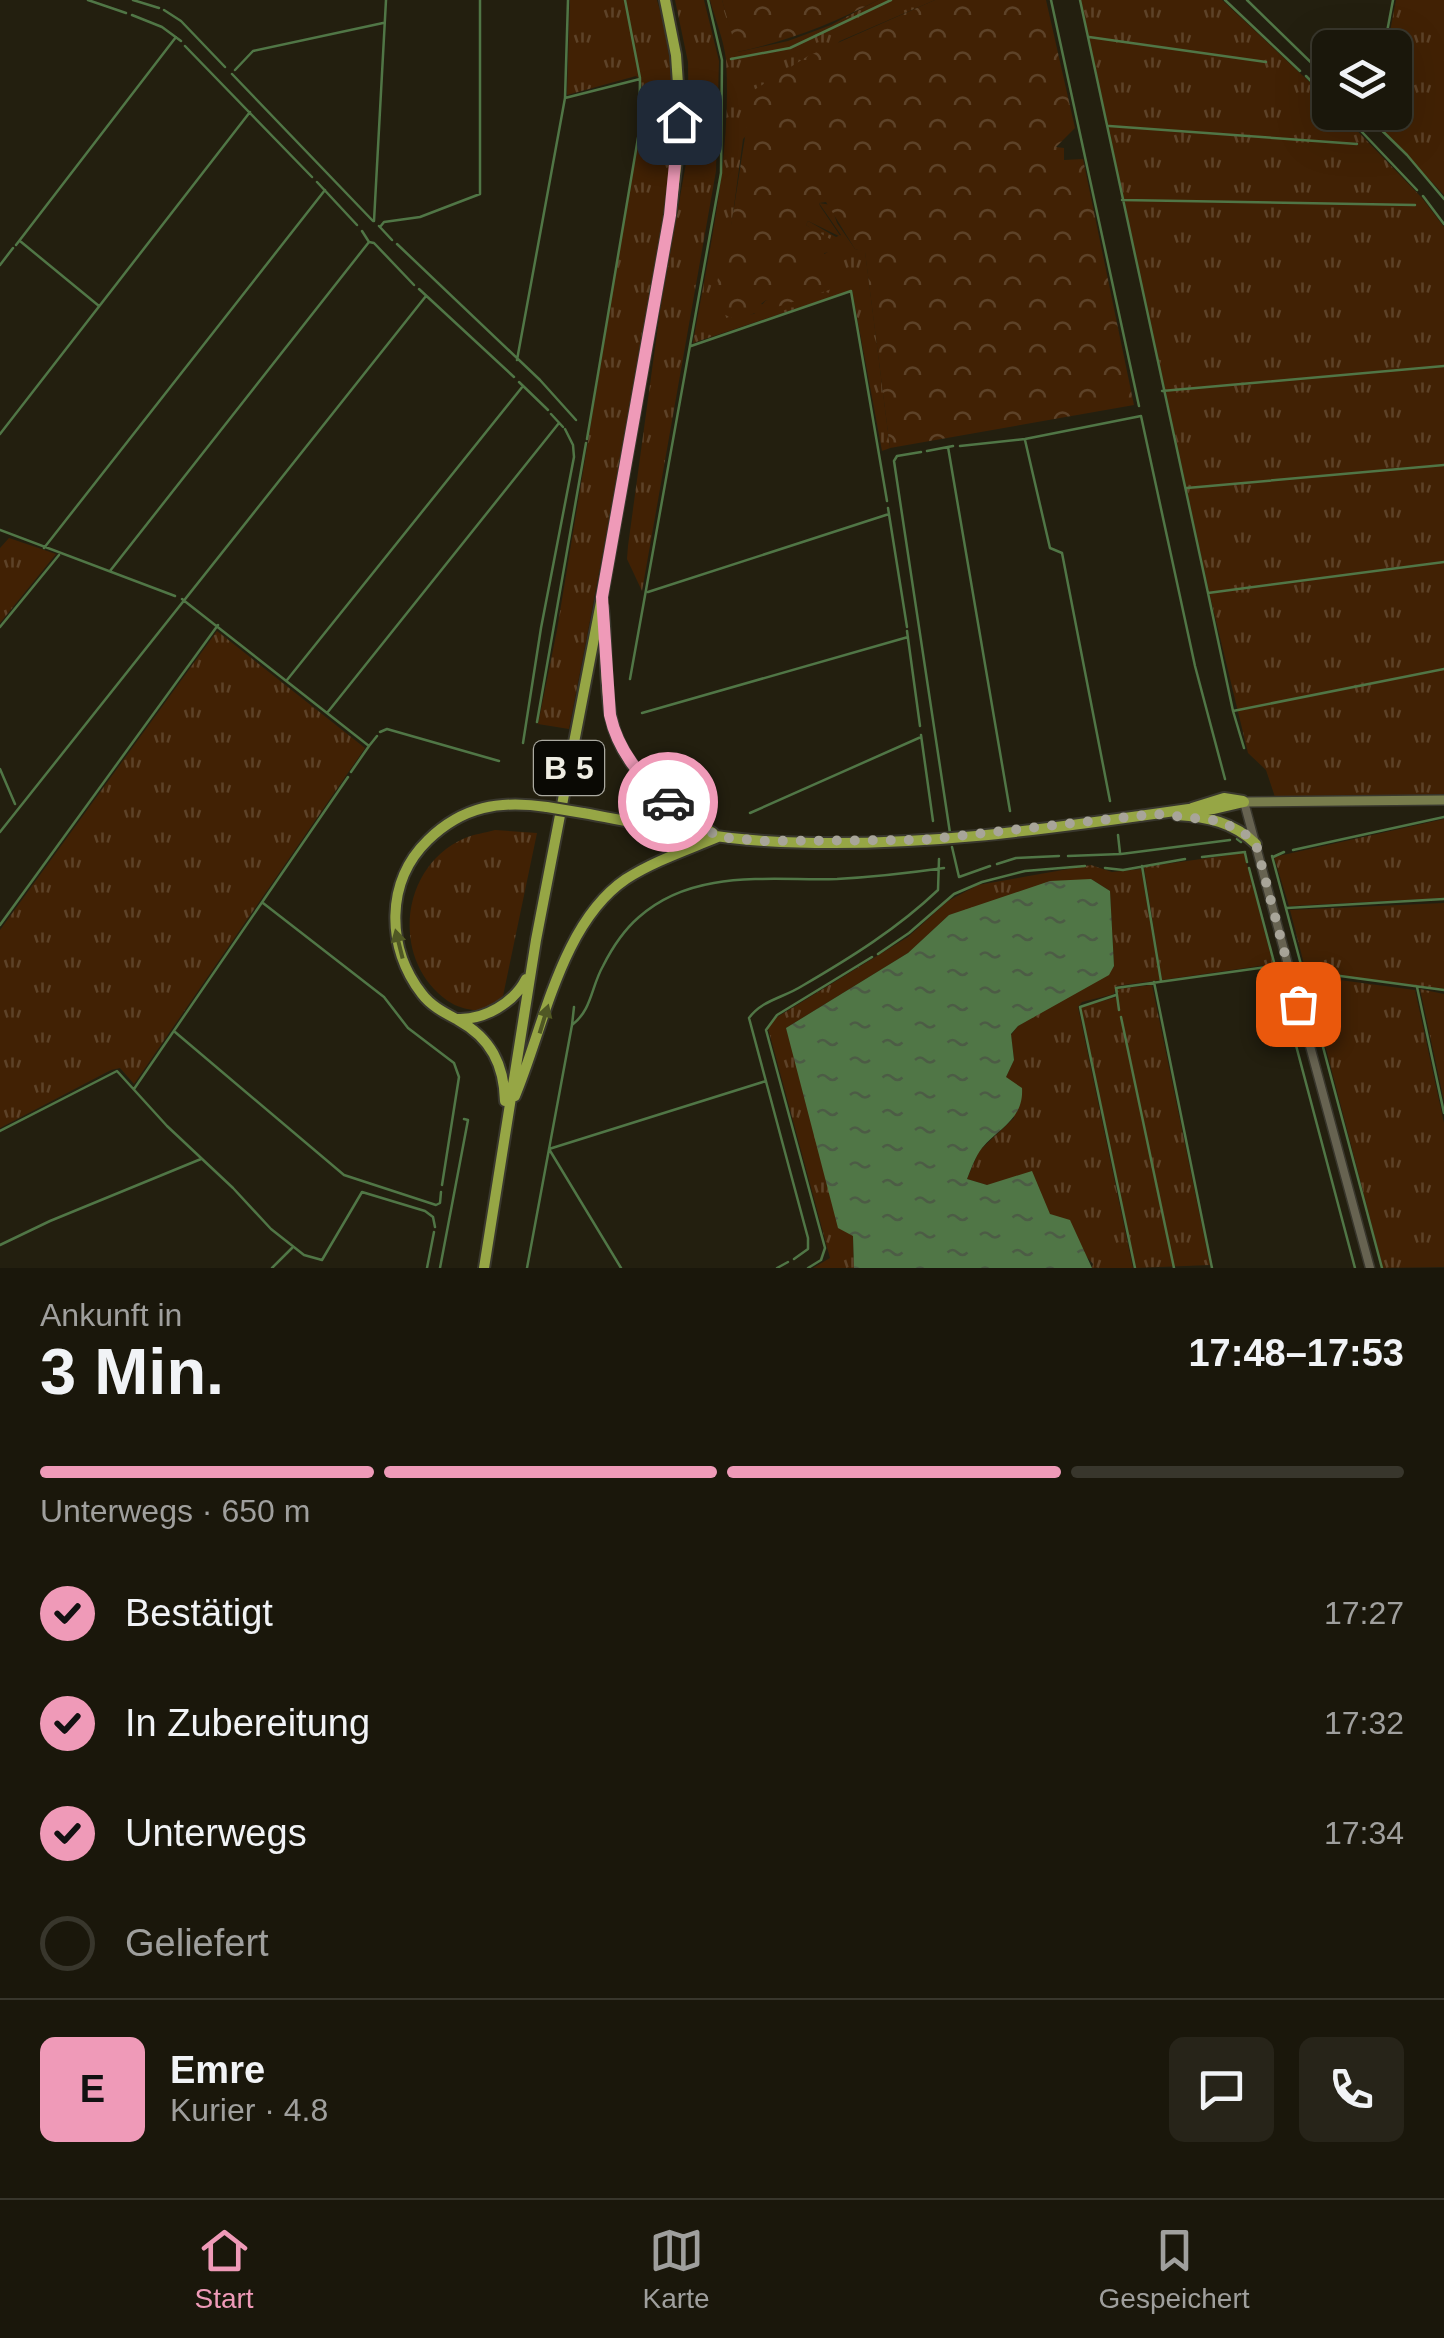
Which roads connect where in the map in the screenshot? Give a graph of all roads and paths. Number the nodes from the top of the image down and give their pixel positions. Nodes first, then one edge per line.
1 (665, 0) edge
2 (602, 597) junction
3 (1444, 800) edge
4 (1244, 802) junction
5 (1156, 814) junction
6 (718, 837) junction
7 (1256, 844) junction
8 (536, 940) junction
9 (456, 1018) junction
10 (509, 1115) junction
11 (484, 1268) edge
12 (1370, 1268) edge

1 - 2 highway, B 5
2 - 6 highway
2 - 8 highway, B 5
3 - 4 main road
4 - 5 highway
4 - 7 street
5 - 6 highway
5 - 7 highway
9 -> 6 highway, bridge
10 -> 6 highway
7 - 12 street
8 - 9 highway
8 - 10 highway, B 5
9 - 10 highway
10 - 11 highway, B 5

